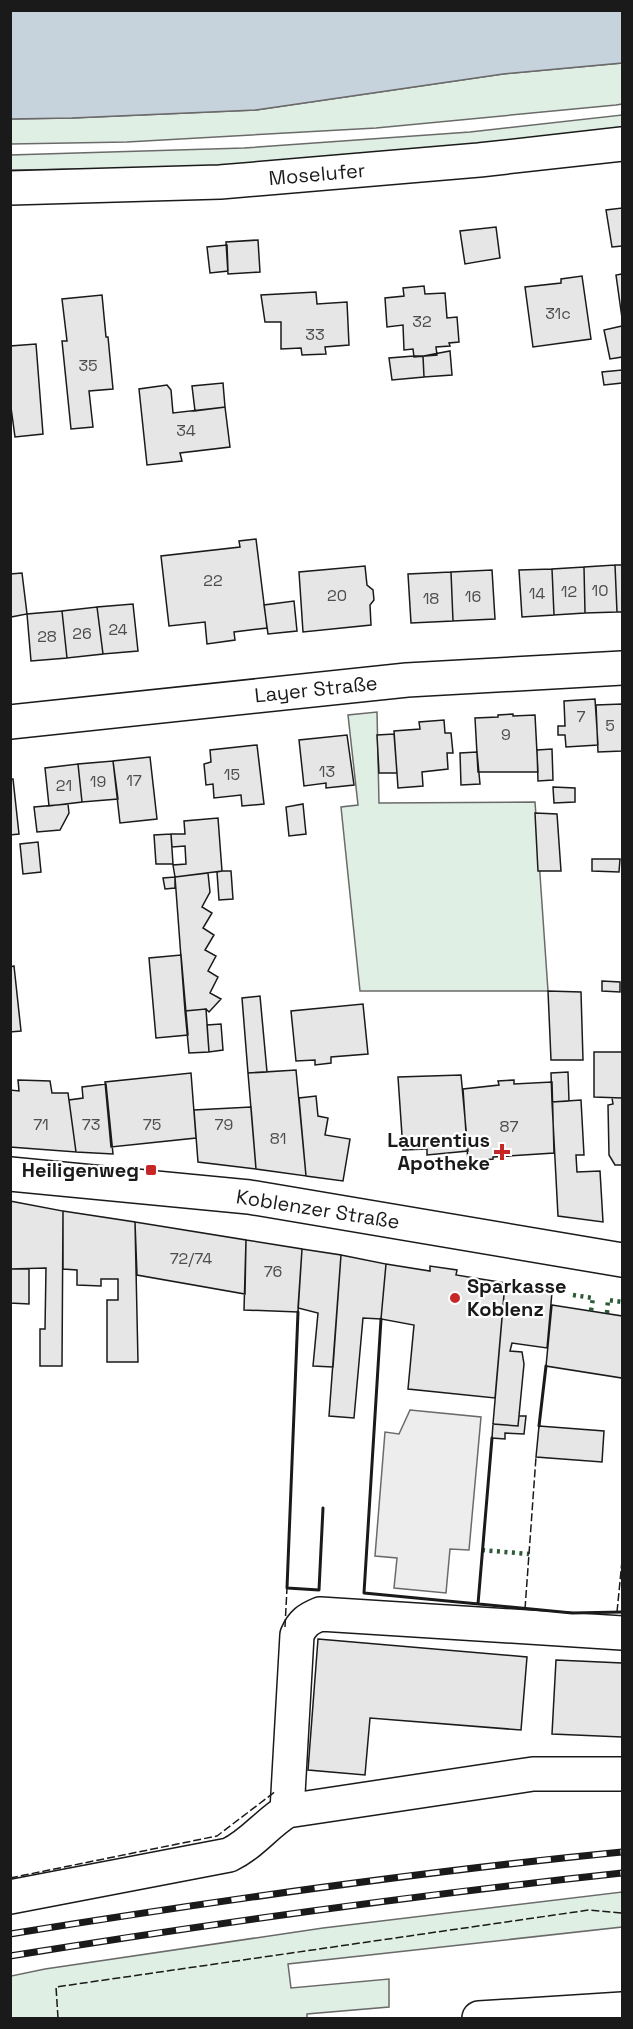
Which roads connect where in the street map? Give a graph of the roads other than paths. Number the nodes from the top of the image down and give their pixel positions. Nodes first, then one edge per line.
1 (622, 144) edge
2 (10, 188) edge
3 (622, 668) edge
4 (10, 722) edge
5 (10, 1174) edge
6 (622, 1260) edge
7 (622, 1633) edge
8 (622, 1774) edge
9 (287, 1811) junction
10 (10, 1898) edge
11 (622, 2009) edge
12 (479, 2019) edge

1 - 2 street, Moselufer
3 - 4 street, Layer Straße
5 - 6 street, Koblenzer Straße
7 - 9 street
8 - 9 street
9 - 10 street
11 - 12 street

